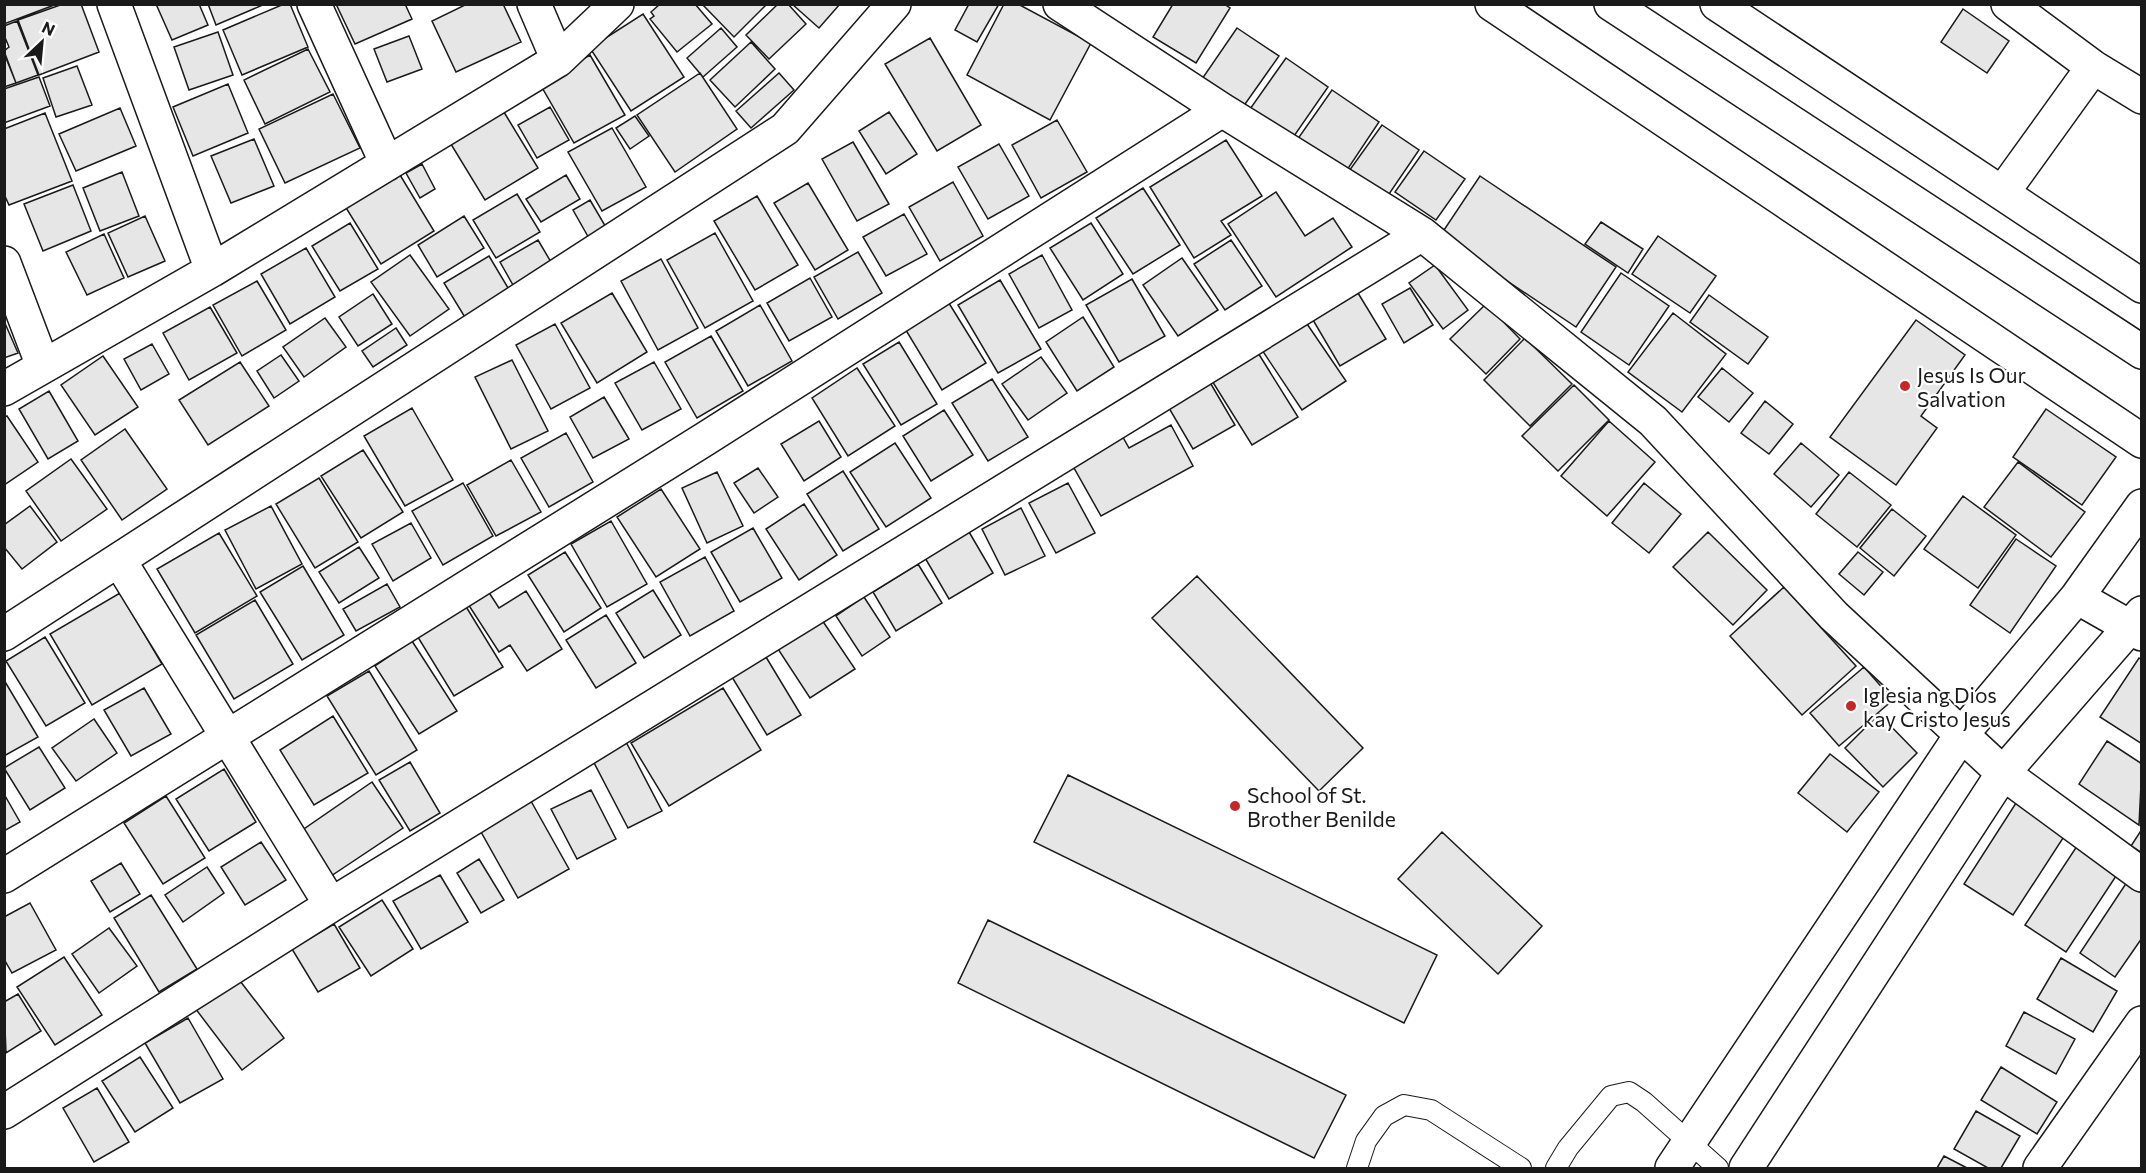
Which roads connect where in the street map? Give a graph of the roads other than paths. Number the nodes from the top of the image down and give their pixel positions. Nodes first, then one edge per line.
1 (114, 4) edge
2 (314, 4) edge
3 (534, 4) edge
4 (617, 4) edge
5 (894, 4) edge
6 (1060, 4) edge
7 (1492, 4) edge
8 (1611, 4) edge
9 (1717, 4) edge
10 (2008, 4) edge
11 (558, 60) junction
12 (2093, 67) junction
13 (2138, 85) edge
14 (1222, 110) junction
15 (387, 164) junction
16 (2002, 192) junction
17 (1422, 234) junction
18 (4, 263) edge
19 (213, 270) junction
20 (2142, 286) edge
21 (2142, 352) edge
22 (43, 366) junction
23 (4, 389) edge
24 (2142, 441) edge
25 (2142, 506) edge
26 (119, 560) junction
27 (2077, 597) junction
28 (2138, 625) edge
29 (4, 634) edge
30 (1962, 734) junction
31 (228, 737) junction
32 (2003, 773) junction
33 (2142, 875) edge
34 (4, 876) edge
35 (331, 905) junction
36 (2142, 1023) edge
37 (4, 1112) edge
38 (1680, 1155) edge
39 (1357, 1168) edge
40 (1521, 1168) edge
41 (1556, 1168) edge
42 (1718, 1168) edge
43 (1746, 1168) edge
44 (2040, 1168) edge

1 - 19 street
2 - 15 street
3 - 11 street
4 - 11 street
5 - 26 street
6 - 14 street
7 - 24 street
8 - 21 street
9 - 16 street
10 - 12 street
11 - 15 street
12 - 13 street
12 - 16 street
14 - 17 street
14 - 31 street
15 - 19 street
16 - 20 street
17 - 30 street
17 - 35 street
18 - 22 street
19 - 22 street
22 - 23 street
25 - 27 street
26 - 29 street
26 - 31 street
27 - 28 street
27 - 30 street
28 - 32 street
30 - 32 street
30 - 38 street
31 - 34 street
31 - 35 street
32 - 33 street
32 - 43 street
35 - 37 street
36 - 44 street
38 - 41 lane
38 - 42 lane
39 - 40 lane

